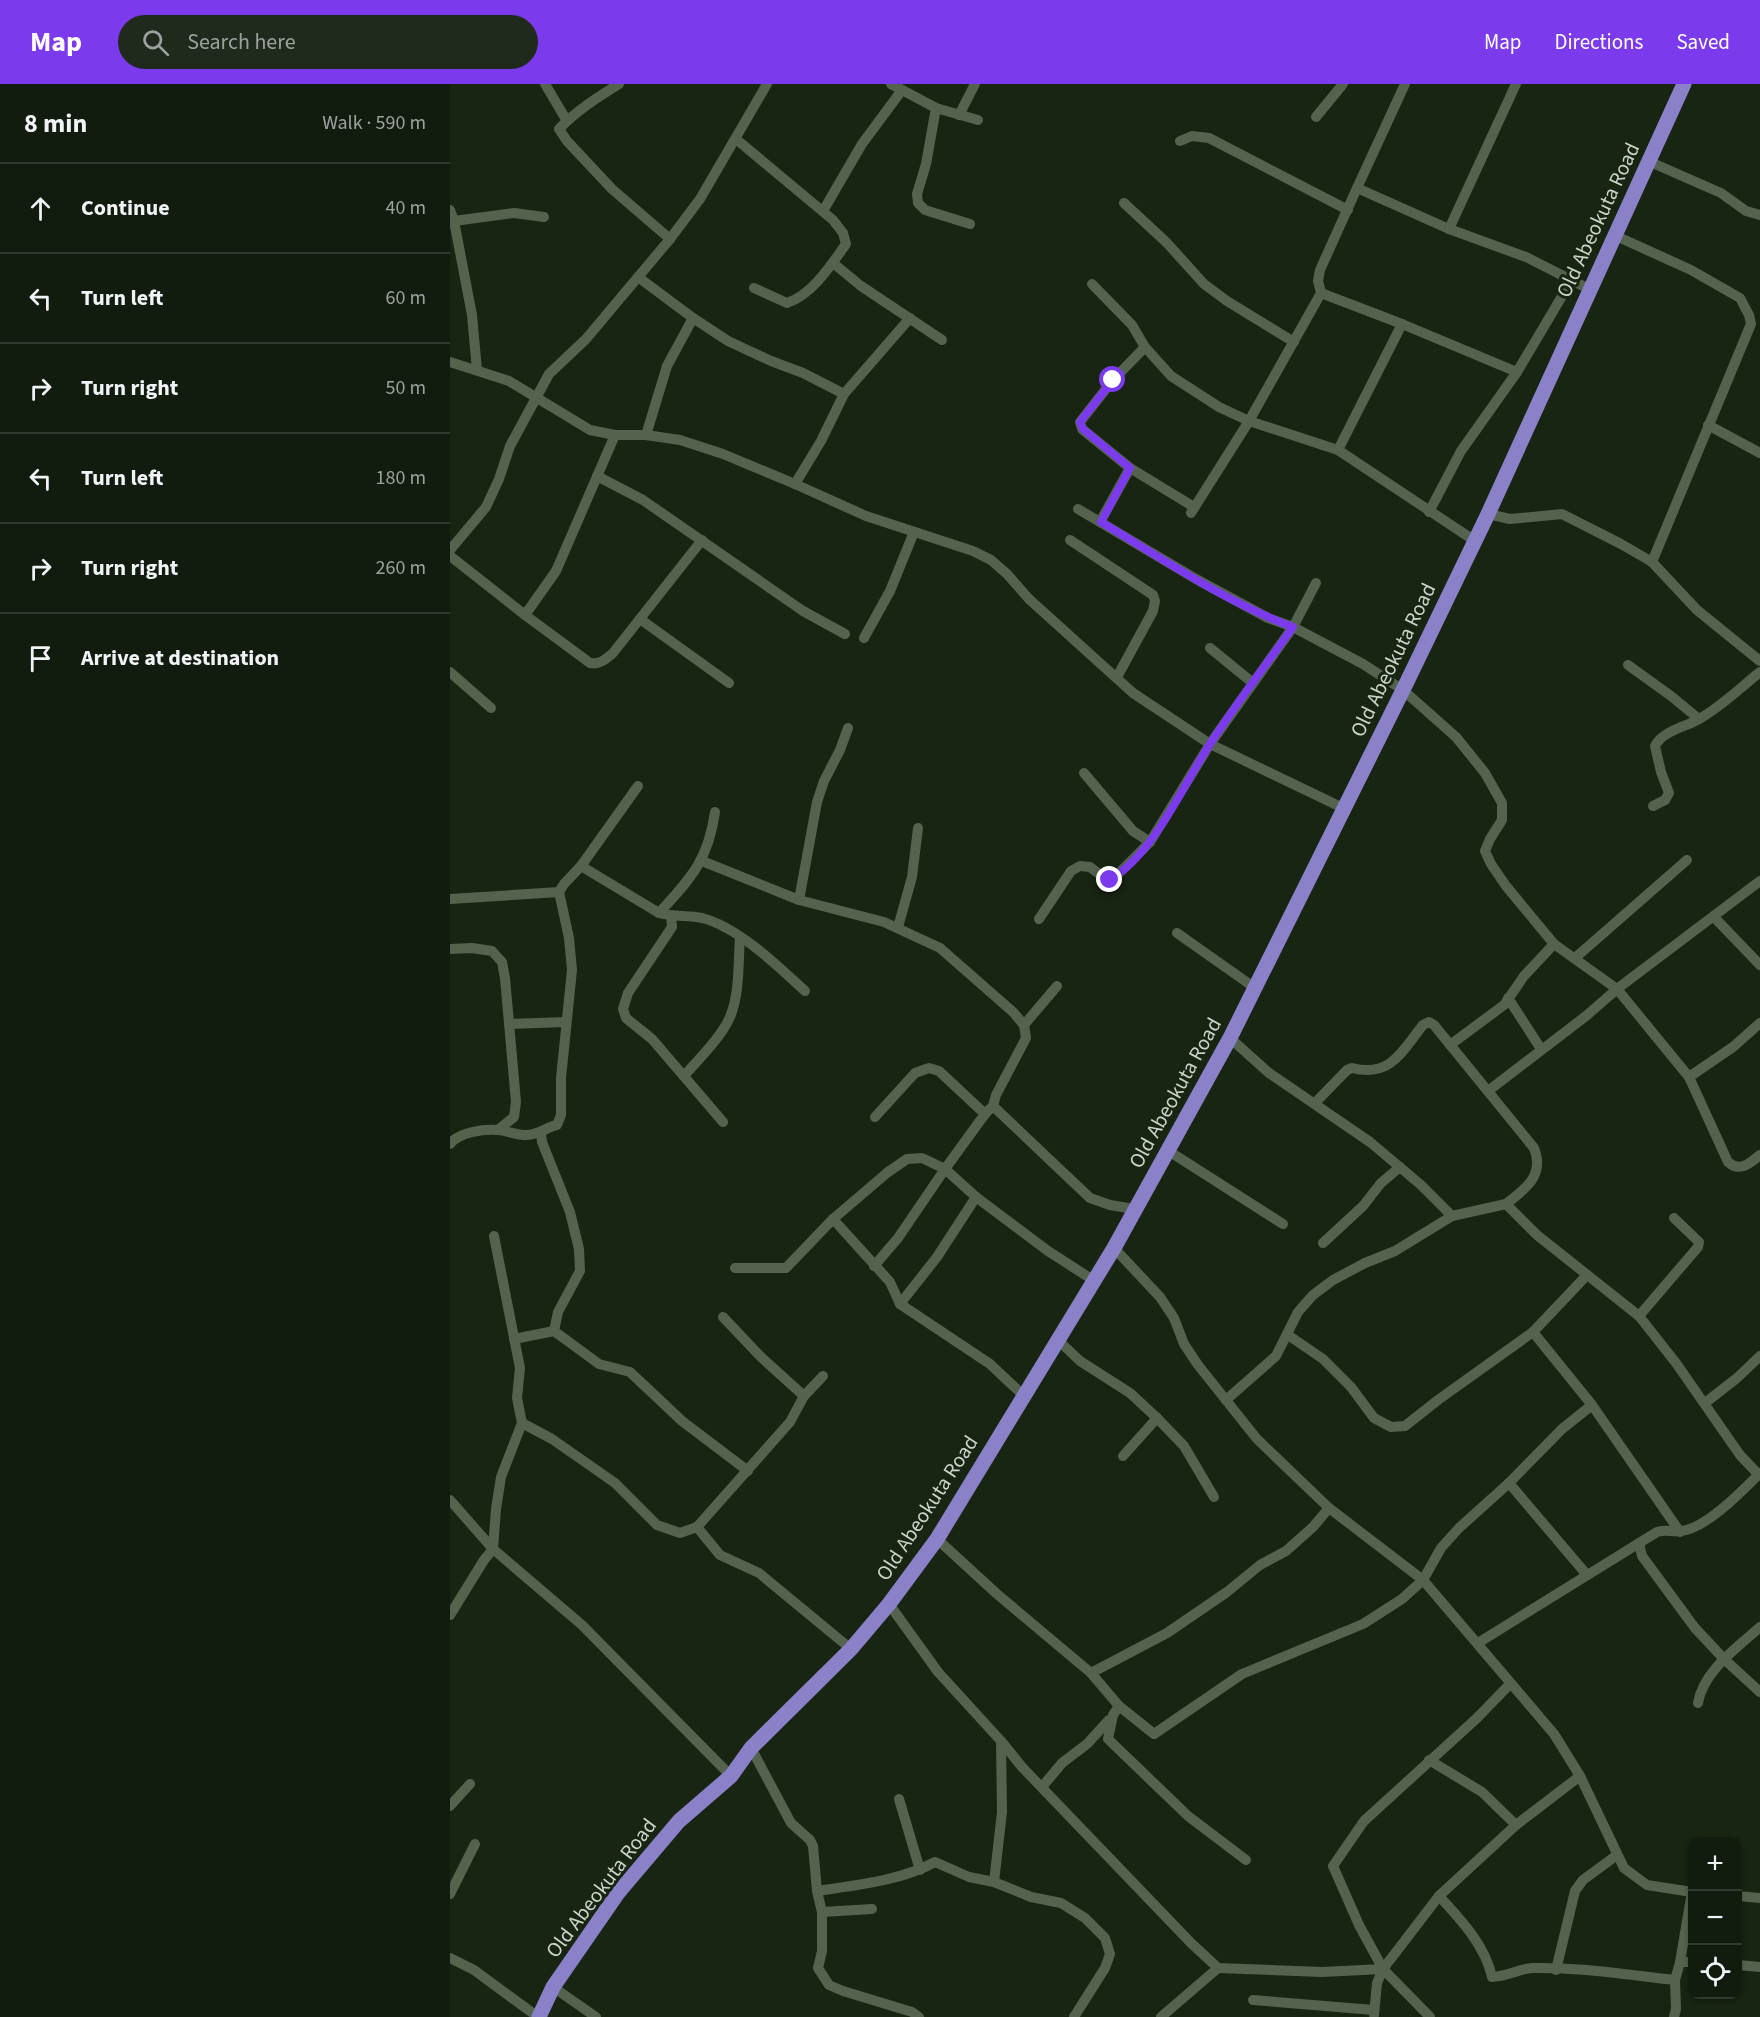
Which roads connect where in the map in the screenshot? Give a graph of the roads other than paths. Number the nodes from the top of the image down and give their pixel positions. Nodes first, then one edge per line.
1 (545, 84) edge
2 (619, 84) edge
3 (767, 84) edge
4 (891, 84) edge
5 (975, 84) edge
6 (1343, 84) edge
7 (1405, 84) edge
8 (1516, 84) edge
9 (1684, 84) edge
10 (902, 90) junction
11 (936, 108) junction
12 (959, 115) junction
13 (1316, 117) dead end
14 (978, 120) dead end
15 (567, 121) junction
16 (736, 139) junction
17 (1180, 141) dead end
18 (1648, 161) junction
19 (1357, 188) junction
20 (1124, 203) dead end
21 (450, 210) edge
22 (1348, 210) junction
23 (823, 211) junction
24 (1760, 215) edge
25 (544, 217) dead end
26 (454, 221) junction
27 (970, 224) dead end
28 (1449, 229) junction
29 (1614, 235) junction
30 (670, 239) junction
31 (454, 241) edge
32 (833, 263) junction
33 (638, 277) junction
34 (1570, 281) junction
35 (1092, 284) dead end
36 (754, 288) dead end
37 (1589, 289) junction
38 (1321, 293) junction
39 (693, 318) junction
40 (910, 318) junction
41 (1402, 324) junction
42 (1755, 327) edge
43 (942, 340) dead end
44 (1294, 342) junction
45 (1145, 347) junction
46 (450, 362) edge
47 (477, 370) junction
48 (1517, 372) junction
49 (844, 394) junction
50 (535, 398) junction
51 (1248, 421) junction
52 (1708, 425) junction
53 (615, 435) junction
54 (646, 435) junction
55 (1338, 450) junction
56 (1760, 453) edge
57 (1130, 468) junction
58 (597, 476) junction
59 (795, 484) junction
60 (1078, 508) dead end
61 (1429, 512) junction
62 (1488, 514) junction
63 (1101, 522) junction
64 (914, 532) junction
65 (702, 540) junction
66 (1070, 540) dead end
67 (1475, 541) junction
68 (450, 550) edge
69 (450, 556) edge
70 (1652, 562) junction
71 (1316, 583) dead end
72 (525, 615) junction
73 (640, 620) junction
74 (1293, 627) junction
75 (844, 634) dead end
76 (864, 638) dead end
77 (1210, 648) dead end
78 (1760, 661) edge
79 (1628, 665) dead end
80 (450, 672) edge
81 (1760, 672) edge
82 (1117, 677) junction
83 (729, 683) dead end
84 (1253, 683) junction
85 (1403, 690) junction
86 (491, 708) dead end
87 (1699, 719) junction
88 (848, 728) dead end
89 (1210, 744) junction
90 (1084, 773) dead end
91 (638, 786) dead end
92 (1653, 806) dead end
93 (1343, 808) junction
94 (715, 812) dead end
95 (918, 828) dead end
96 (1150, 842) junction
97 (1687, 860) dead end
98 (702, 861) junction
99 (581, 866) junction
100 (1760, 881) edge
101 (559, 892) junction
102 (450, 899) edge
103 (799, 900) junction
104 (659, 913) junction
105 (671, 916) junction
106 (1714, 917) junction
107 (1039, 919) dead end
108 (898, 927) junction
109 (1177, 933) dead end
110 (740, 938) junction
111 (1554, 944) junction
112 (450, 950) edge
113 (1575, 958) junction
114 (1760, 965) edge
115 (1057, 986) dead end
116 (1255, 988) junction
117 (1617, 989) junction
118 (805, 992) dead end
119 (1508, 998) junction
120 (566, 1022) junction
121 (1760, 1023) edge
122 (509, 1024) junction
123 (1024, 1025) junction
124 (1230, 1038) junction
125 (1450, 1045) junction
126 (1541, 1049) junction
127 (684, 1076) junction
128 (1689, 1077) junction
129 (1488, 1091) junction
130 (1315, 1104) junction
131 (989, 1110) junction
132 (875, 1117) dead end
133 (723, 1122) dead end
134 (498, 1130) junction
135 (541, 1132) junction
136 (450, 1144) edge
137 (1167, 1150) junction
138 (1760, 1155) edge
139 (1400, 1167) junction
140 (945, 1169) junction
141 (976, 1197) junction
142 (1506, 1204) junction
143 (1134, 1209) junction
144 (1452, 1216) junction
145 (1674, 1218) dead end
146 (833, 1219) junction
147 (1283, 1224) dead end
148 (494, 1236) dead end
149 (1323, 1243) dead end
150 (1114, 1248) junction
151 (874, 1266) junction
152 (735, 1268) dead end
153 (1587, 1275) junction
154 (1093, 1281) junction
155 (900, 1304) junction
156 (1639, 1316) junction
157 (723, 1317) dead end
158 (554, 1331) junction
159 (1533, 1332) junction
160 (1288, 1335) junction
161 (514, 1339) junction
162 (1057, 1339) junction
163 (1760, 1356) edge
164 (823, 1376) dead end
165 (1023, 1395) junction
166 (804, 1396) junction
167 (1226, 1400) junction
168 (1705, 1403) junction
169 (1592, 1405) junction
170 (1157, 1418) junction
171 (522, 1423) junction
172 (1123, 1456) dead end
173 (748, 1471) junction
174 (1759, 1474) edge
175 (1509, 1483) junction
176 (1214, 1497) dead end
177 (450, 1500) edge
178 (1329, 1508) junction
179 (697, 1527) junction
180 (1680, 1532) junction
181 (936, 1539) junction
182 (1639, 1543) junction
183 (493, 1549) junction
184 (1629, 1550) junction
185 (1642, 1556) junction
186 (1587, 1575) junction
187 (1423, 1580) junction
188 (889, 1604) junction
189 (450, 1615) edge
190 (1760, 1627) edge
191 (1478, 1643) junction
192 (851, 1649) junction
193 (1724, 1659) junction
194 (1091, 1673) junction
195 (1510, 1684) junction
196 (1760, 1692) edge
197 (1698, 1703) dead end
198 (1116, 1710) junction
199 (1001, 1741) junction
200 (751, 1748) junction
201 (1429, 1760) junction
202 (731, 1776) junction
203 (1580, 1776) junction
204 (470, 1784) dead end
205 (1042, 1787) junction
206 (899, 1799) dead end
207 (450, 1806) edge
208 (1516, 1825) junction
209 (475, 1844) dead end
210 (1617, 1855) junction
211 (1246, 1860) dead end
212 (920, 1870) junction
213 (994, 1882) junction
214 (817, 1891) junction
215 (1688, 1891) edge
216 (450, 1893) edge
217 (1439, 1896) junction
218 (1742, 1896) edge
219 (1760, 1898) edge
220 (872, 1909) dead end
221 (822, 1912) junction
222 (1688, 1915) edge
223 (450, 1958) edge
224 (1680, 1962) junction
225 (1688, 1962) edge
226 (1742, 1965) edge
227 (1760, 1967) edge
228 (1218, 1968) junction
229 (1383, 1969) junction
230 (1556, 1970) junction
231 (1675, 1980) junction
232 (553, 1987) junction
233 (1253, 2000) dead end
234 (1374, 2013) edge
235 (539, 2017) edge
236 (596, 2017) edge
237 (919, 2017) edge
238 (1074, 2017) edge
239 (1161, 2017) edge
240 (1431, 2017) edge
241 (1674, 2017) edge

1 - 15 street
2 - 15 street
3 - 16 street
4 - 10 street
5 - 12 street
6 - 13 street
7 - 19 street
8 - 28 street
9 - 18 highway, Old Abeokuta Road
10 - 11 street
10 - 23 street
11 - 12 street
11 - 27 street
12 - 14 street
15 - 30 street
16 - 23 street
16 - 30 street
17 - 22 street
18 - 24 street
18 - 29 highway, Old Abeokuta Road
19 - 22 street
19 - 28 street
20 - 44 street
21 - 26 street
22 - 38 street
23 - 32 street
25 - 26 street
26 - 31 street
28 - 34 street
29 - 37 highway, Old Abeokuta Road
29 - 42 street
30 - 33 street
31 - 47 street
32 - 36 street
32 - 40 street
33 - 39 street
33 - 50 street
34 - 37 street
34 - 48 street
35 - 45 street
37 - 62 highway, Old Abeokuta Road
38 - 41 street
38 - 44 street
39 - 49 street
39 - 54 street
40 - 43 street
40 - 49 street
41 - 48 street
41 - 55 street
42 - 52 street
44 - 51 street
45 - 51 street
45 - 57 street
46 - 47 street
47 - 50 street
48 - 61 street
49 - 59 street
50 - 53 street
50 - 68 street
51 - 55 street
51 - 57 street
52 - 56 street
52 - 70 street
53 - 54 street
53 - 58 street
54 - 59 street
55 - 61 street
57 - 63 street
58 - 65 street
58 - 72 street
59 - 64 street
60 - 63 street
61 - 67 street
62 - 67 highway, Old Abeokuta Road
62 - 70 street
63 - 74 street
64 - 76 street
64 - 82 street
65 - 73 street
65 - 75 street
66 - 82 street
67 - 85 highway, Old Abeokuta Road
69 - 72 street
70 - 78 street
71 - 74 street
72 - 73 street
73 - 83 street
74 - 84 street
74 - 85 street
77 - 84 street
79 - 87 street
80 - 86 street
81 - 87 street
82 - 89 street
84 - 89 street
85 - 93 highway, Old Abeokuta Road
85 - 111 street
87 - 92 street
88 - 103 street
89 - 93 street
89 - 96 street
90 - 96 street
91 - 99 street
93 - 116 highway, Old Abeokuta Road
94 - 98 street
95 - 108 street
96 - 107 street
97 - 113 street
98 - 103 street
98 - 104 street
99 - 101 street
99 - 104 street
100 - 106 street
101 - 102 street
101 - 120 street
103 - 108 street
104 - 105 street
105 - 110 street
105 - 127 street
106 - 114 street
106 - 117 street
108 - 123 street
109 - 116 street
110 - 118 street
110 - 127 street
111 - 113 street
111 - 119 street
112 - 122 street
113 - 117 street
115 - 123 street
116 - 124 highway, Old Abeokuta Road
117 - 126 street
117 - 128 street
119 - 125 street
119 - 126 street
120 - 122 street
120 - 135 street
121 - 128 street
122 - 134 street
123 - 131 street
124 - 130 street
124 - 137 highway, Old Abeokuta Road
125 - 129 street
125 - 130 street
126 - 129 street
127 - 133 street
128 - 138 street
129 - 142 street
130 - 139 street
131 - 132 street
131 - 140 street
131 - 143 street
134 - 135 street
134 - 136 street
135 - 158 street
137 - 143 highway, Old Abeokuta Road
137 - 147 street
139 - 144 street
139 - 149 street
140 - 141 street
140 - 146 street
140 - 151 street
141 - 154 street
141 - 155 street
142 - 144 street
142 - 153 street
143 - 150 highway, Old Abeokuta Road
144 - 160 street
145 - 156 street
146 - 151 street
146 - 152 street
148 - 161 street
150 - 154 highway, Old Abeokuta Road
150 - 167 street
151 - 155 street
153 - 156 street
153 - 159 street
154 - 162 highway, Old Abeokuta Road
155 - 165 street
156 - 168 street
157 - 166 street
158 - 161 street
158 - 173 street
159 - 160 street
159 - 169 street
160 - 167 street
161 - 171 street
162 - 165 highway, Old Abeokuta Road
162 - 170 street
163 - 168 street
164 - 166 street
165 - 181 highway, Old Abeokuta Road
166 - 173 street
167 - 178 street
168 - 174 street
169 - 175 street
169 - 180 street
170 - 172 street
170 - 176 street
171 - 179 street
171 - 183 street
173 - 179 street
174 - 180 street
175 - 186 street
175 - 187 street
177 - 183 street
178 - 187 street
178 - 194 street
179 - 192 street
180 - 182 street
181 - 188 highway, Old Abeokuta Road
181 - 194 street
182 - 184 street
182 - 185 street
183 - 189 street
183 - 202 street
184 - 185 street
184 - 186 street
185 - 193 street
186 - 191 street
187 - 191 street
187 - 198 street
188 - 192 highway, Old Abeokuta Road
188 - 199 street
190 - 193 street
191 - 195 street
192 - 200 highway, Old Abeokuta Road
193 - 196 street
193 - 197 street
194 - 198 street
195 - 201 street
195 - 203 street
198 - 205 street
198 - 211 street
199 - 205 street
199 - 213 street
200 - 202 highway, Old Abeokuta Road
200 - 214 street
201 - 208 street
201 - 229 street
202 - 232 highway, Old Abeokuta Road
203 - 208 street
203 - 210 street
204 - 207 street
205 - 228 street
206 - 212 street
208 - 217 street
209 - 216 street
210 - 215 street
210 - 230 street
212 - 213 street
212 - 214 street
213 - 238 street
214 - 221 street
217 - 229 street
217 - 230 street
218 - 219 street
220 - 221 street
221 - 237 street
222 - 224 street
223 - 235 street
224 - 225 street
224 - 231 street
226 - 227 street
228 - 229 street
228 - 239 street
229 - 234 street
229 - 240 street
230 - 231 street
231 - 241 street
232 - 235 highway, Old Abeokuta Road
232 - 236 street
233 - 234 street

